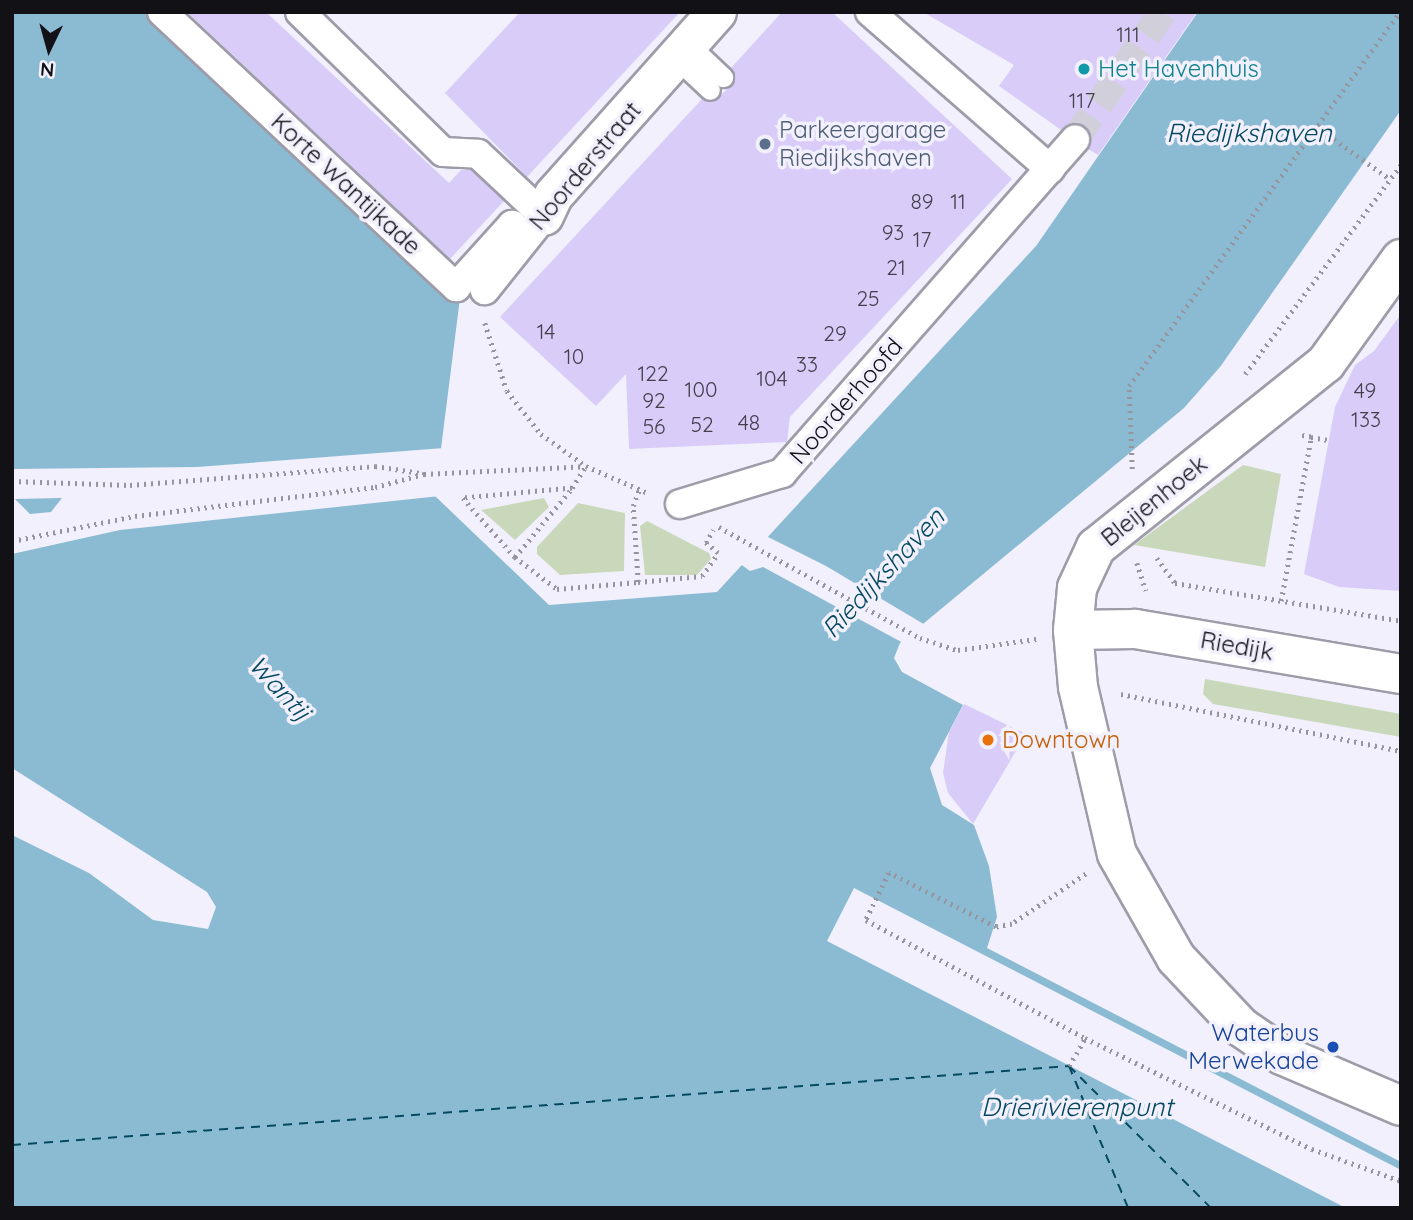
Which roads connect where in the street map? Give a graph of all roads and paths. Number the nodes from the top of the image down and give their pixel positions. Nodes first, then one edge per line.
1 (162, 12) edge
2 (300, 12) edge
3 (870, 12) edge
4 (1400, 12) edge
5 (700, 29) edge
6 (717, 83) dead end
7 (1317, 127) junction
8 (1075, 139) tunnel mouth
9 (1401, 164) edge
10 (1050, 169) junction
11 (1390, 179) junction
12 (535, 227) junction
13 (1401, 259) edge
14 (485, 290) joint
15 (1239, 381) dead end
16 (1286, 433) dead end
17 (1311, 437) junction
18 (1328, 440) dead end
19 (586, 466) junction
20 (424, 474) junction
21 (1141, 480) junction
22 (12, 481) edge
23 (572, 488) junction
24 (639, 489) junction
25 (680, 504) joint
26 (716, 525) dead end
27 (12, 541) edge
28 (749, 544) dead end
29 (515, 557) junction
30 (1157, 558) dead end
31 (638, 582) junction
32 (1281, 601) junction
33 (1401, 621) edge
34 (1073, 630) junction
35 (1401, 674) edge
36 (1140, 697) dead end
37 (1401, 751) edge
38 (1116, 854) junction
39 (1084, 1038) junction
40 (1069, 1066) dead end
41 (1401, 1106) edge
42 (1401, 1181) edge

1 - 12 street, Korte Wantijkade
2 - 12 street
3 - 10 street
4 - 7 path
5 - 6 lane
5 - 12 street, Noorderstraat
7 - 11 path
7 - 21 path
8 - 10 street, Noorderhoofd
9 - 11 path
10 - 25 street, Noorderhoofd
11 - 15 path
12 - 14 street, Noorderstraat
13 - 21 street, Bleijenhoek
14 - 19 path
16 - 17 path
17 - 18 path
17 - 32 path
19 - 20 path
19 - 23 path
19 - 24 path
20 - 22 path
20 - 27 path
21 - 34 street, Bleijenhoek
23 - 29 path
23 - 29 path
24 - 25 path
24 - 31 path
26 - 31 path
28 - 34 path
29 - 31 path
30 - 32 path
32 - 33 path
34 - 35 street, Riedijk
34 - 38 street, Bleijenhoek
36 - 37 path
38 - 39 path
38 - 41 street, Bleijenhoek
39 - 40 path
39 - 42 path

